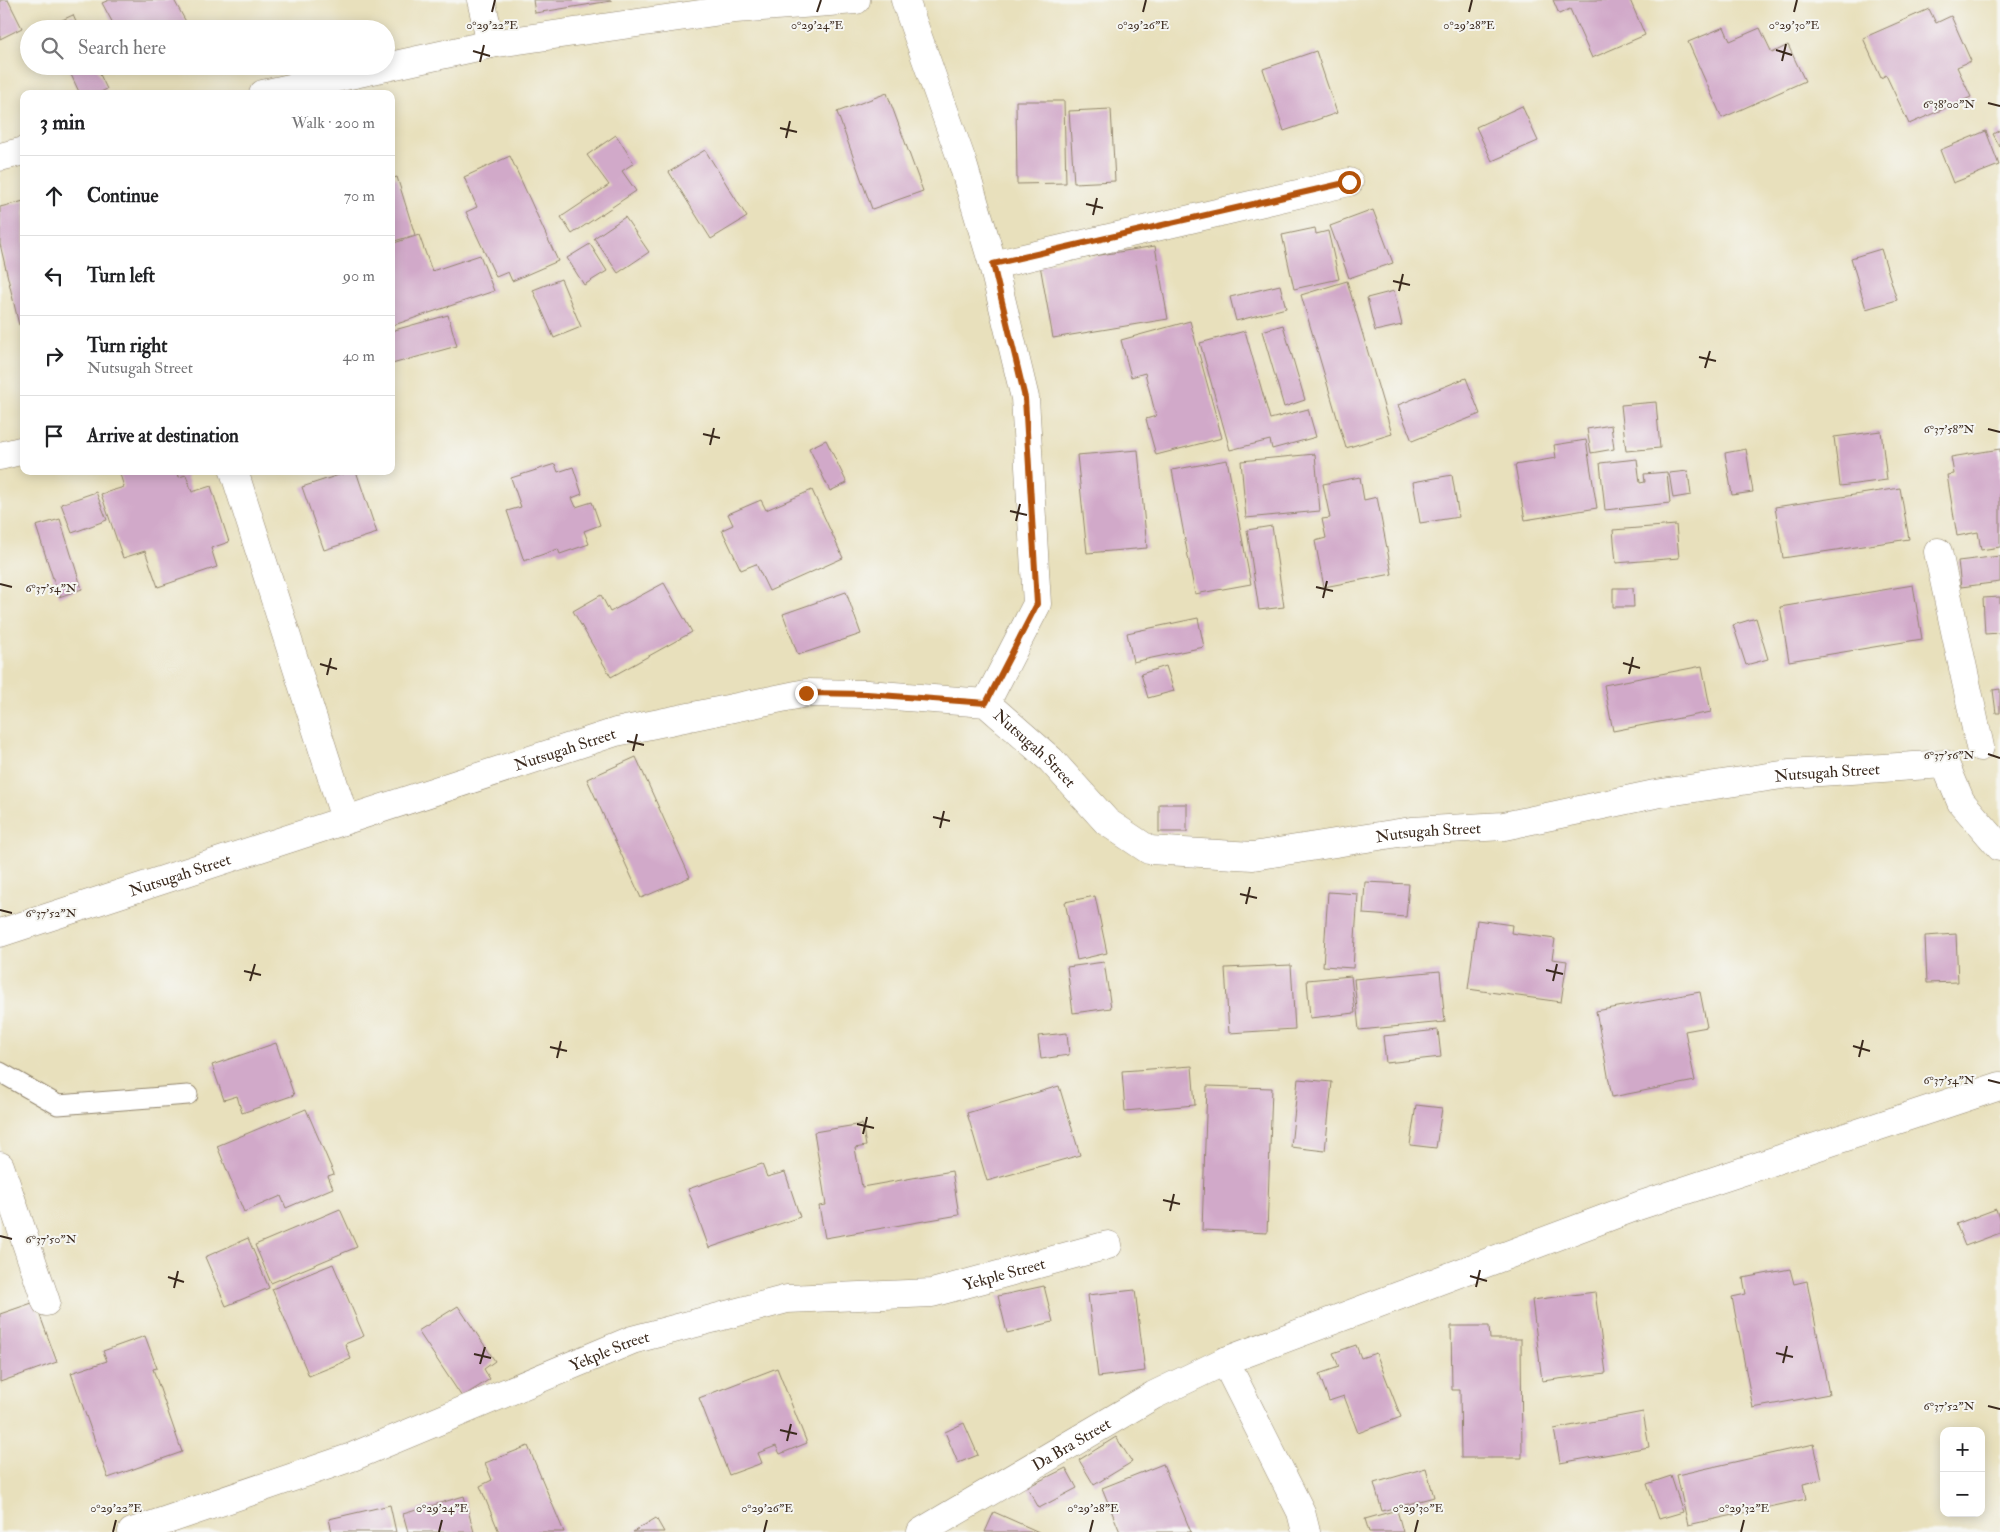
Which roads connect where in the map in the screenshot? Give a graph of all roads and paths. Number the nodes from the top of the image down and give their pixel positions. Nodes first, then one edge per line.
1 (481, 0) edge
2 (856, 0) edge
3 (905, 0) edge
4 (491, 44) junction
5 (395, 65) edge
6 (350, 75) edge
7 (281, 90) edge
8 (20, 152) edge
9 (0, 157) edge
10 (1349, 182) dead end
11 (993, 264) junction
12 (20, 451) edge
13 (0, 456) edge
14 (235, 475) edge
15 (1938, 552) dead end
16 (986, 703) junction
17 (1990, 746) edge
18 (1945, 764) junction
19 (345, 819) junction
20 (2000, 847) edge
21 (0, 933) edge
22 (0, 1072) edge
23 (2000, 1086) edge
24 (188, 1095) dead end
25 (0, 1166) edge
26 (1108, 1245) dead end
27 (46, 1302) dead end
28 (1225, 1361) junction
29 (132, 1532) edge
30 (921, 1532) edge
31 (1306, 1532) edge

1 - 4 street
2 - 4 street
3 - 11 street
4 - 5 street
6 - 7 street
8 - 9 street
10 - 11 street
11 - 16 street
12 - 13 street
14 - 19 street
15 - 17 street
16 - 18 street, Nutsugah Street
16 - 19 street, Nutsugah Street
17 - 18 street
18 - 20 street
19 - 21 street, Nutsugah Street
22 - 24 lane
23 - 28 street, Da Bra Street
25 - 27 street
26 - 29 street, Yekple Street
28 - 30 street, Da Bra Street
28 - 31 street

